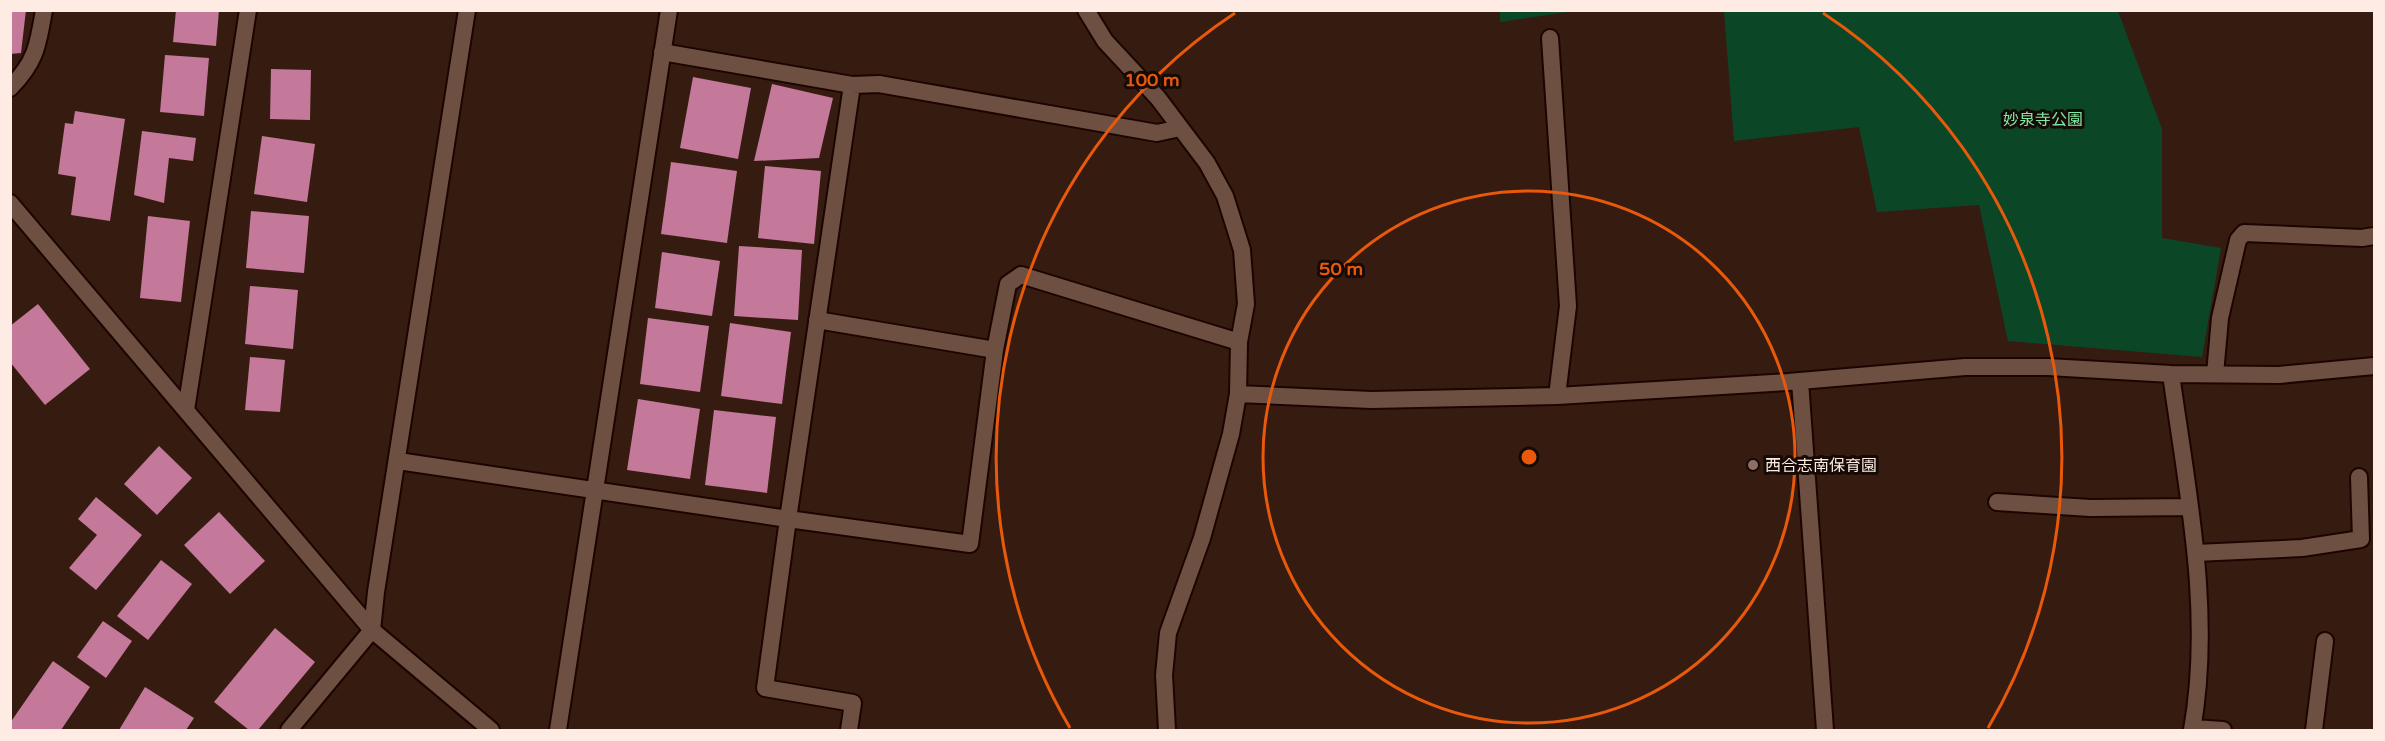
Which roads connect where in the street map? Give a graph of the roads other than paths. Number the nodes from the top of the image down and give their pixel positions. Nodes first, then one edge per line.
1 (44, 10) edge
2 (248, 10) edge
3 (467, 10) edge
4 (669, 10) edge
5 (1086, 10) edge
6 (1550, 38) dead end
7 (662, 52) junction
8 (852, 85) junction
9 (10, 88) edge
10 (1180, 128) junction
11 (10, 203) edge
12 (2374, 236) edge
13 (817, 320) junction
14 (1239, 342) junction
15 (995, 350) junction
16 (2374, 366) edge
17 (2171, 374) junction
18 (2215, 374) junction
19 (1800, 381) junction
20 (1238, 394) junction
21 (1557, 396) junction
22 (186, 410) junction
23 (398, 461) junction
24 (2359, 477) dead end
25 (595, 490) junction
26 (1997, 502) dead end
27 (2190, 507) junction
28 (788, 519) junction
29 (2196, 553) junction
30 (372, 630) junction
31 (2325, 641) dead end
32 (2193, 729) edge
33 (290, 730) edge
34 (491, 730) edge
35 (558, 730) edge
36 (849, 730) edge
37 (1167, 730) edge
38 (1825, 730) edge
39 (2223, 730) edge
40 (2314, 730) edge

1 - 9 street
2 - 22 street
3 - 23 street
4 - 7 street
5 - 10 street
6 - 21 street
7 - 8 street
7 - 25 street
8 - 10 street
8 - 13 street
10 - 14 street
11 - 22 street
12 - 18 street
13 - 15 street
13 - 28 street
14 - 15 street
14 - 20 street
15 - 28 street
16 - 18 street
17 - 18 street
17 - 19 street
17 - 27 street
19 - 21 street
19 - 38 street
20 - 21 street
20 - 37 street
22 - 30 street
23 - 25 street
23 - 30 street
24 - 29 street
25 - 28 street
25 - 35 street
26 - 27 street
27 - 29 street
28 - 36 street
29 - 32 street
30 - 33 street
30 - 34 street
31 - 40 street
32 - 39 street

